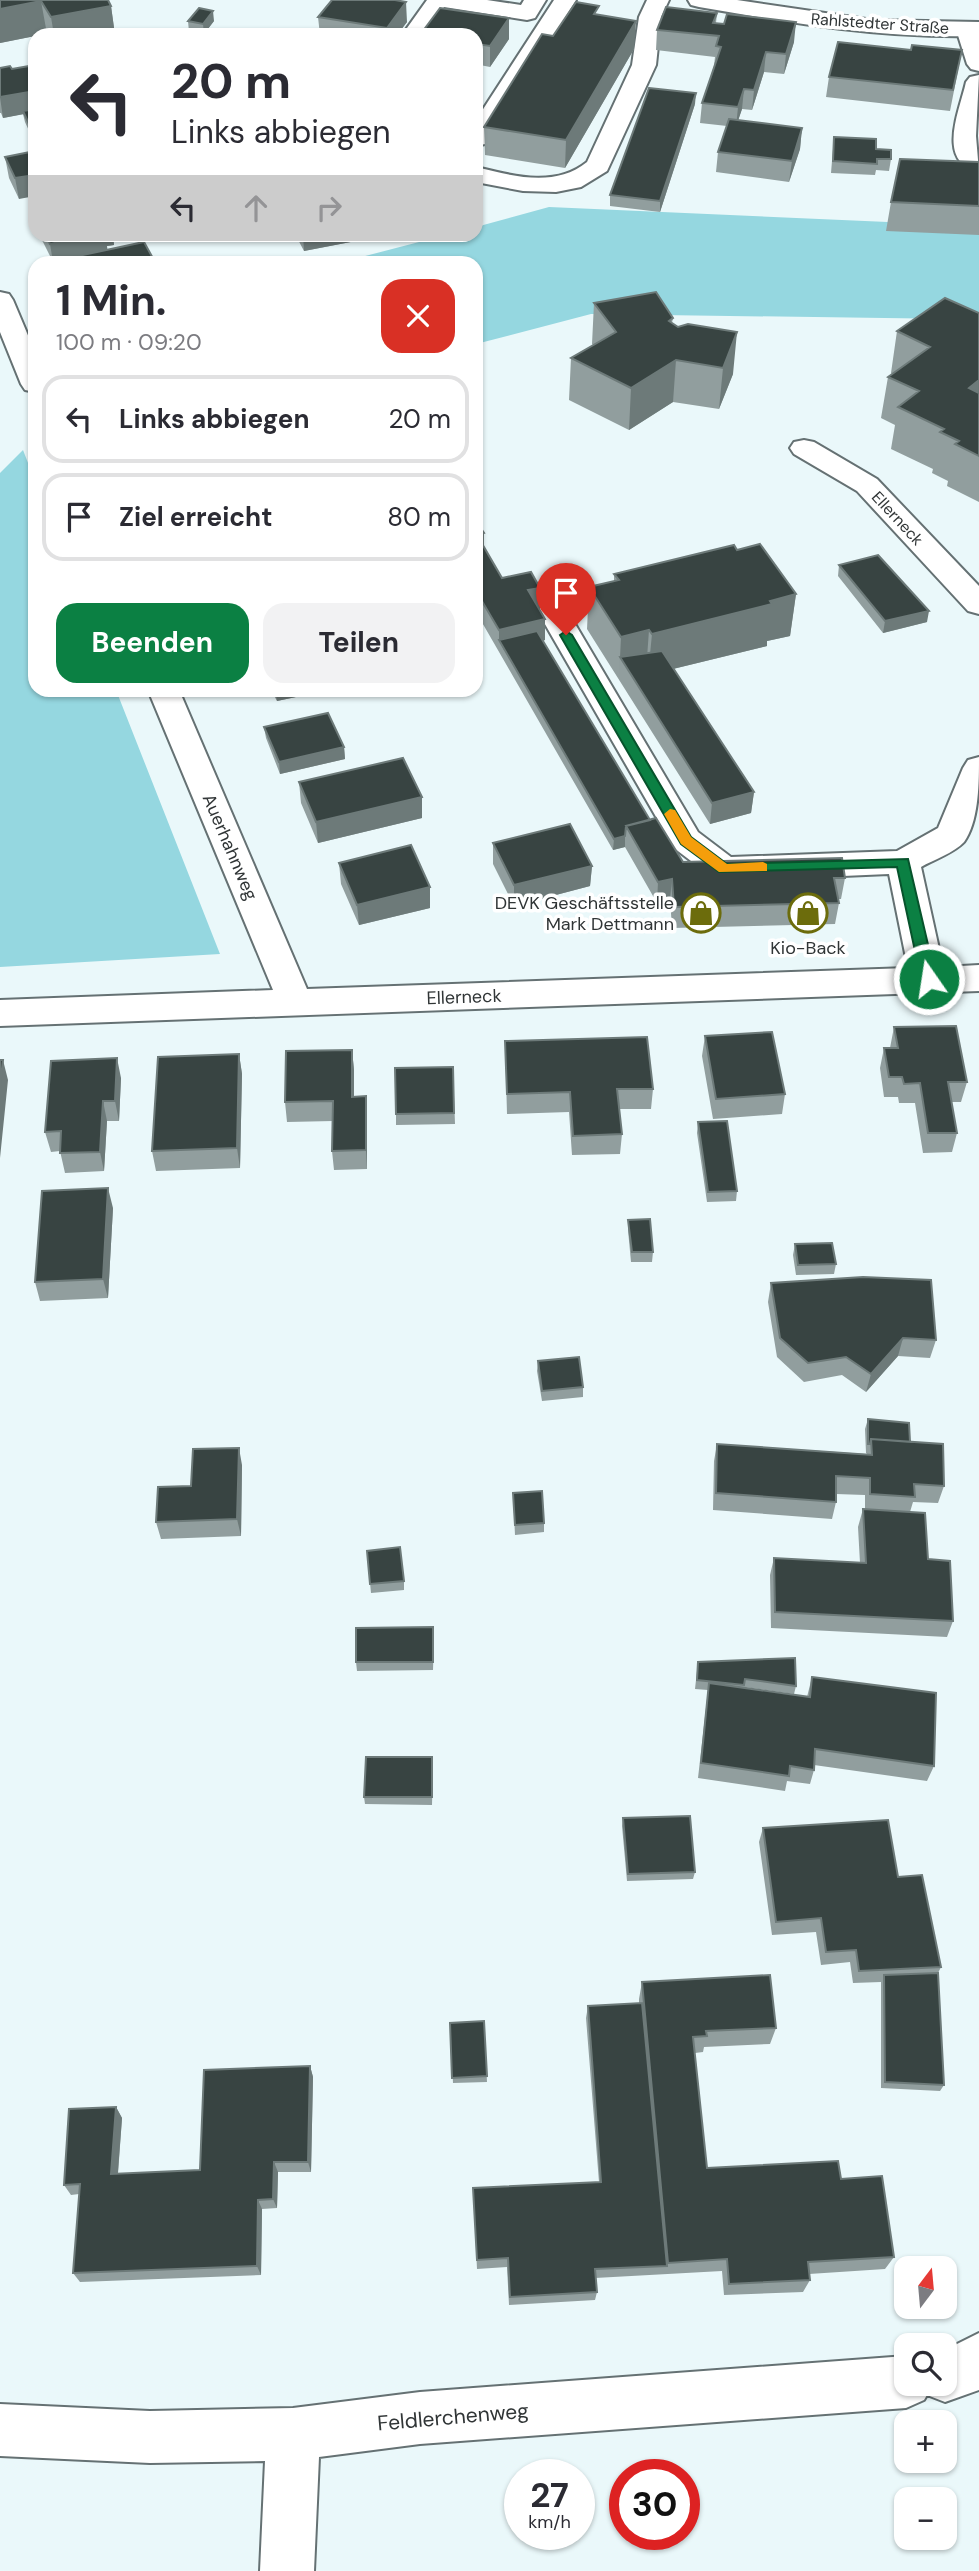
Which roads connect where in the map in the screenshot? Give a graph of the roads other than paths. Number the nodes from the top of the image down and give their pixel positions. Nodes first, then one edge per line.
1 (440, 0) edge
2 (535, 0) edge
3 (565, 0) edge
4 (658, 0) edge
5 (699, 0) edge
6 (418, 28) edge
7 (973, 29) edge
8 (979, 64) edge
9 (978, 82) edge
10 (483, 128) edge
11 (979, 165) edge
12 (483, 176) edge
13 (0, 300) edge
14 (28, 367) edge
15 (804, 448) dead end
16 (979, 604) edge
17 (553, 612) dead end
18 (166, 697) edge
19 (979, 768) edge
20 (903, 862) junction
21 (979, 978) edge
22 (929, 979) junction
23 (296, 1004) junction
24 (0, 1013) edge
25 (894, 2383) edge
26 (0, 2430) edge
27 (293, 2434) junction
28 (287, 2571) edge

1 - 2 street
1 - 6 street
3 - 10 street
4 - 12 street
5 - 7 street, Rahlstedter Straße
7 - 8 street
9 - 11 street
13 - 14 street
15 - 16 street, Ellerneck
17 - 20 street
18 - 23 street, Auerhahnweg
19 - 20 street
20 - 22 street
21 - 22 street, Ellerneck
22 - 23 street, Ellerneck
23 - 24 street, Ellerneck
25 - 27 street, Feldlerchenweg
26 - 27 street, Feldlerchenweg
27 - 28 street

